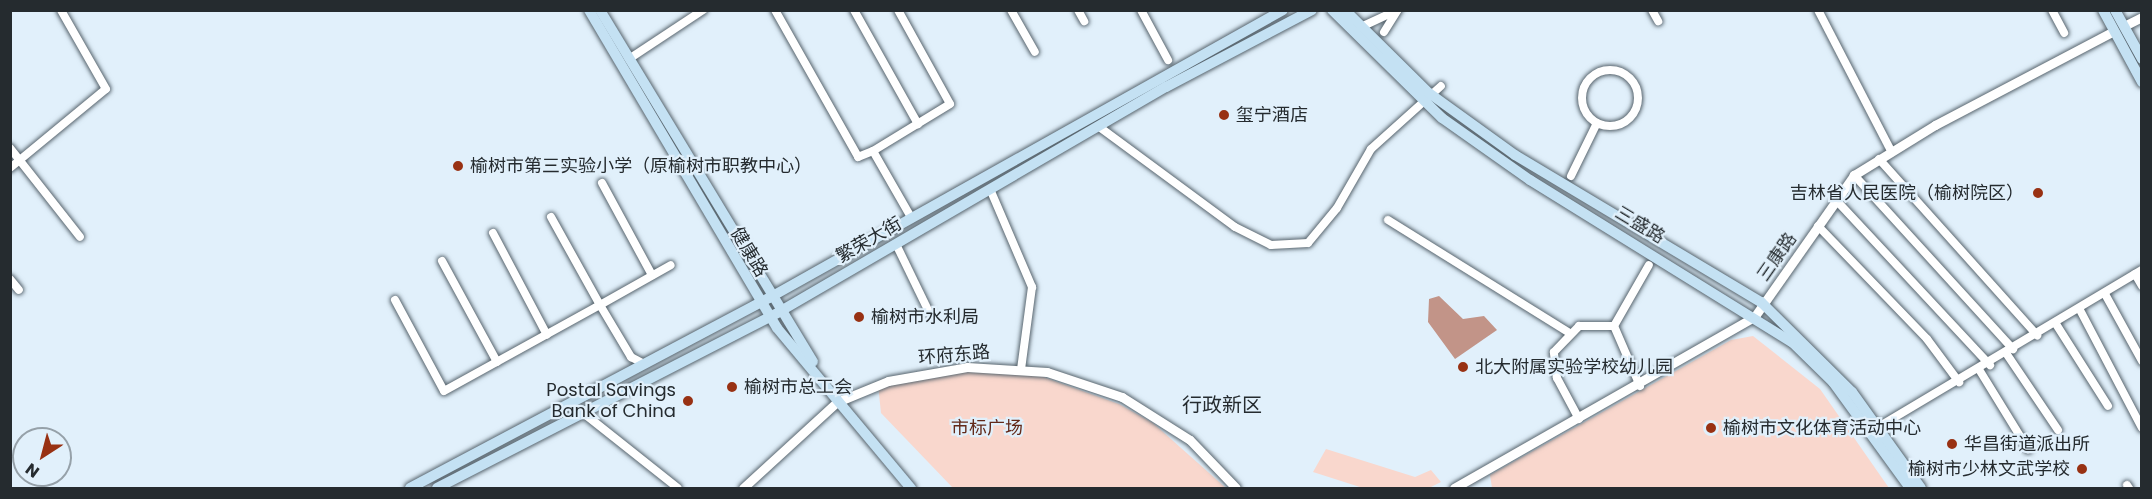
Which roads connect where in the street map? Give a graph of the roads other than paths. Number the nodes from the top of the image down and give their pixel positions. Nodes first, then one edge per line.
1 (61, 10) edge
2 (589, 10) edge
3 (600, 10) edge
4 (703, 10) edge
5 (775, 10) edge
6 (854, 10) edge
7 (898, 10) edge
8 (1011, 10) edge
9 (1078, 10) edge
10 (1141, 10) edge
11 (1283, 10) edge
12 (1312, 10) edge
13 (1332, 10) edge
14 (1345, 10) edge
15 (1398, 10) edge
16 (1652, 10) edge
17 (1818, 10) edge
18 (2052, 10) edge
19 (2103, 10) edge
20 (2115, 10) edge
21 (2142, 16) edge
22 (1084, 21) dead end
23 (1658, 21) dead end
24 (1361, 27) junction
25 (2119, 29) junction
26 (1384, 32) dead end
27 (2064, 33) dead end
28 (1035, 51) dead end
29 (629, 59) junction
30 (2142, 59) edge
31 (1167, 60) dead end
32 (2142, 82) edge
33 (1441, 86) dead end
34 (1428, 99) junction
35 (1597, 123) junction
36 (918, 124) junction
37 (1098, 126) junction
38 (10, 147) edge
39 (873, 151) junction
40 (1891, 151) junction
41 (19, 159) junction
42 (1879, 159) junction
43 (10, 168) edge
44 (1854, 175) junction
45 (1571, 176) dead end
46 (602, 183) dead end
47 (990, 189) junction
48 (1836, 200) junction
49 (551, 217) dead end
50 (911, 217) junction
51 (1388, 220) dead end
52 (1818, 226) junction
53 (493, 233) dead end
54 (80, 237) dead end
55 (896, 244) junction
56 (442, 261) dead end
57 (671, 265) dead end
58 (1649, 265) dead end
59 (2138, 272) edge
60 (652, 275) junction
61 (10, 279) edge
62 (2142, 286) edge
63 (19, 290) dead end
64 (2105, 294) junction
65 (395, 300) dead end
66 (765, 300) junction
67 (600, 305) junction
68 (1763, 305) junction
69 (2080, 310) junction
70 (929, 312) dead end
71 (774, 314) junction
72 (1755, 316) junction
73 (2056, 324) junction
74 (1614, 326) junction
75 (1568, 332) junction
76 (547, 335) junction
77 (2037, 335) junction
78 (2009, 351) junction
79 (2142, 361) edge
80 (497, 362) junction
81 (644, 364) junction
82 (1990, 364) junction
83 (1021, 369) junction
84 (1980, 371) junction
85 (1959, 382) junction
86 (1640, 386) junction
87 (840, 401) junction
88 (2108, 405) dead end
89 (582, 412) junction
90 (1579, 419) junction
91 (2142, 428) edge
92 (1876, 429) junction
93 (2058, 430) dead end
94 (2028, 448) dead end
95 (1474, 478) junction
96 (410, 489) edge
97 (437, 489) edge
98 (678, 489) edge
99 (743, 489) edge
100 (911, 489) edge
101 (920, 489) edge
102 (1236, 489) edge
103 (1454, 489) edge
104 (1477, 489) edge
105 (1910, 489) edge
106 (1921, 489) edge

1 - 41 street
2 - 66 main road, 健康路
3 - 29 main road, 健康路
4 - 29 street
5 - 39 street
6 - 36 street
7 - 36 street
8 - 28 street
9 - 22 street
10 - 31 street
11 - 50 main road, 繁荣大街
12 - 37 main road, 繁荣大街
13 - 34 main road, 三盛路
14 - 24 main road
15 - 24 street
15 - 26 street
16 - 23 street
17 - 40 street
18 - 27 street
19 - 25 main road
20 - 25 main road
21 - 25 street, 三康路
24 - 34 main road
25 - 30 main road
25 - 32 main road
25 - 40 street, 三康路
29 - 66 main road, 健康路
33 - 34 street
34 - 37 street
34 - 68 main road
34 - 72 main road, 三盛路
35 - 35 street
35 - 45 street
36 - 39 street
37 - 47 main road, 繁荣大街
38 - 41 street
39 - 50 street
40 - 42 street, 三康路
41 - 43 street
41 - 54 street
42 - 44 street, 三康路
42 - 77 street
44 - 48 street, 三康路
44 - 78 street
46 - 60 street
47 - 55 main road, 繁荣大街
47 - 83 street
48 - 52 street, 三康路
48 - 82 street
49 - 67 street
50 - 66 main road, 繁荣大街
51 - 75 street
52 - 68 street, 三康路
52 - 85 street
53 - 76 street
55 - 70 street
55 - 71 main road, 繁荣大街
56 - 80 street
57 - 60 street
58 - 74 street
59 - 62 street
59 - 64 street
60 - 67 street
61 - 63 street
64 - 69 street
64 - 79 street
65 - 80 street
66 - 71 main road, 健康路
66 - 81 main road, 繁荣大街
67 - 76 street
67 - 81 street
68 - 72 street, 三康路
68 - 92 main road
69 - 73 street
69 - 91 street
71 - 87 main road, 健康路
71 - 89 main road, 繁荣大街
72 - 86 street, 三康路
72 - 92 main road, 三盛路
73 - 77 street
73 - 88 street
74 - 75 street
74 - 86 street
75 - 90 street
76 - 80 street
77 - 78 street
78 - 82 street
78 - 93 street
81 - 96 main road, 繁荣大街
82 - 84 street
83 - 87 street, 环府东路
83 - 102 street, 环府东路
84 - 85 street
84 - 94 street
85 - 92 street
86 - 90 street, 三康路
87 - 99 street, 环府东路
87 - 100 main road, 健康路
87 - 101 main road, 健康路
89 - 97 main road, 繁荣大街
89 - 98 street
90 - 95 street, 三康路
92 - 105 main road, 三盛路
92 - 106 main road
95 - 103 street, 三康路
95 - 104 street

